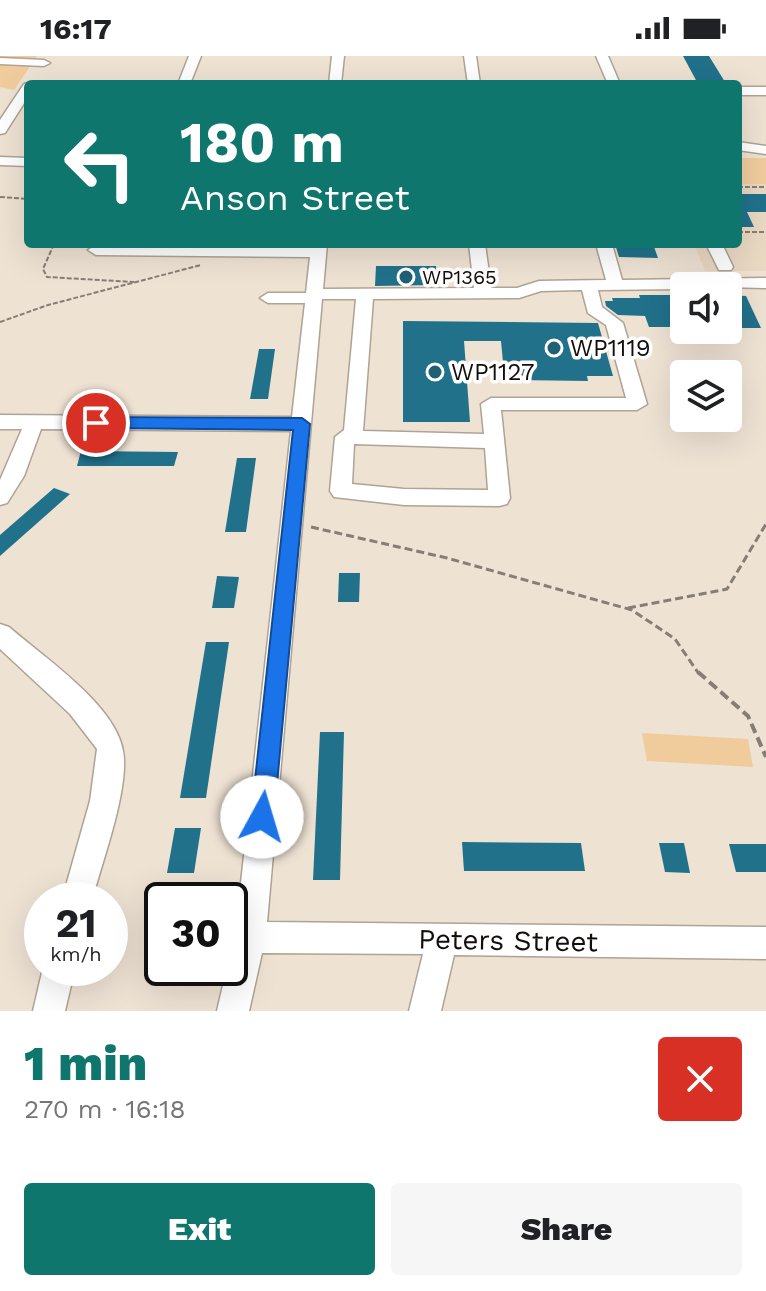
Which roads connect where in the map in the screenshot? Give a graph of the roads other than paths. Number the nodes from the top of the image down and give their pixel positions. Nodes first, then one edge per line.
1 (195, 56) edge
2 (338, 56) edge
3 (470, 56) edge
4 (602, 56) edge
5 (46, 59) edge
6 (0, 61) edge
7 (32, 80) edge
8 (186, 80) edge
9 (335, 80) edge
10 (473, 80) edge
11 (612, 80) edge
12 (742, 91) edge
13 (766, 91) edge
14 (24, 93) edge
15 (2, 124) edge
16 (742, 147) edge
17 (766, 150) edge
18 (0, 161) edge
19 (24, 162) edge
20 (319, 248) edge
21 (477, 248) edge
22 (605, 248) edge
23 (716, 248) edge
24 (96, 250) dead end
25 (219, 253) edge
26 (725, 267) dead end
27 (766, 283) edge
28 (615, 284) junction
29 (589, 285) junction
30 (483, 293) junction
31 (315, 296) junction
32 (365, 296) junction
33 (268, 298) dead end
34 (0, 422) edge
35 (34, 422) junction
36 (302, 424) junction
37 (353, 437) junction
38 (495, 441) junction
39 (0, 497) edge
40 (0, 634) edge
41 (82, 882) edge
42 (250, 937) junction
43 (442, 940) junction
44 (766, 943) edge
45 (55, 986) edge
46 (49, 1011) edge
47 (233, 1011) edge
48 (425, 1011) edge

1 - 8 street
2 - 9 street
3 - 10 street
4 - 11 street
5 - 6 street
5 - 7 street
12 - 13 street
14 - 15 street
16 - 17 street
18 - 19 street
20 - 25 street
20 - 31 street
21 - 30 street
22 - 28 street
23 - 26 street
24 - 25 street
27 - 28 street
28 - 29 street
29 - 30 street
29 - 38 street
30 - 32 street
31 - 32 street
31 - 33 street
31 - 36 street
32 - 37 street
34 - 35 street
35 - 36 street
35 - 39 street
36 - 42 street
37 - 38 street
37 - 38 street
40 - 41 street
42 - 43 street, Peters Street
42 - 47 street
43 - 44 street, Peters Street
43 - 48 street
45 - 46 street

